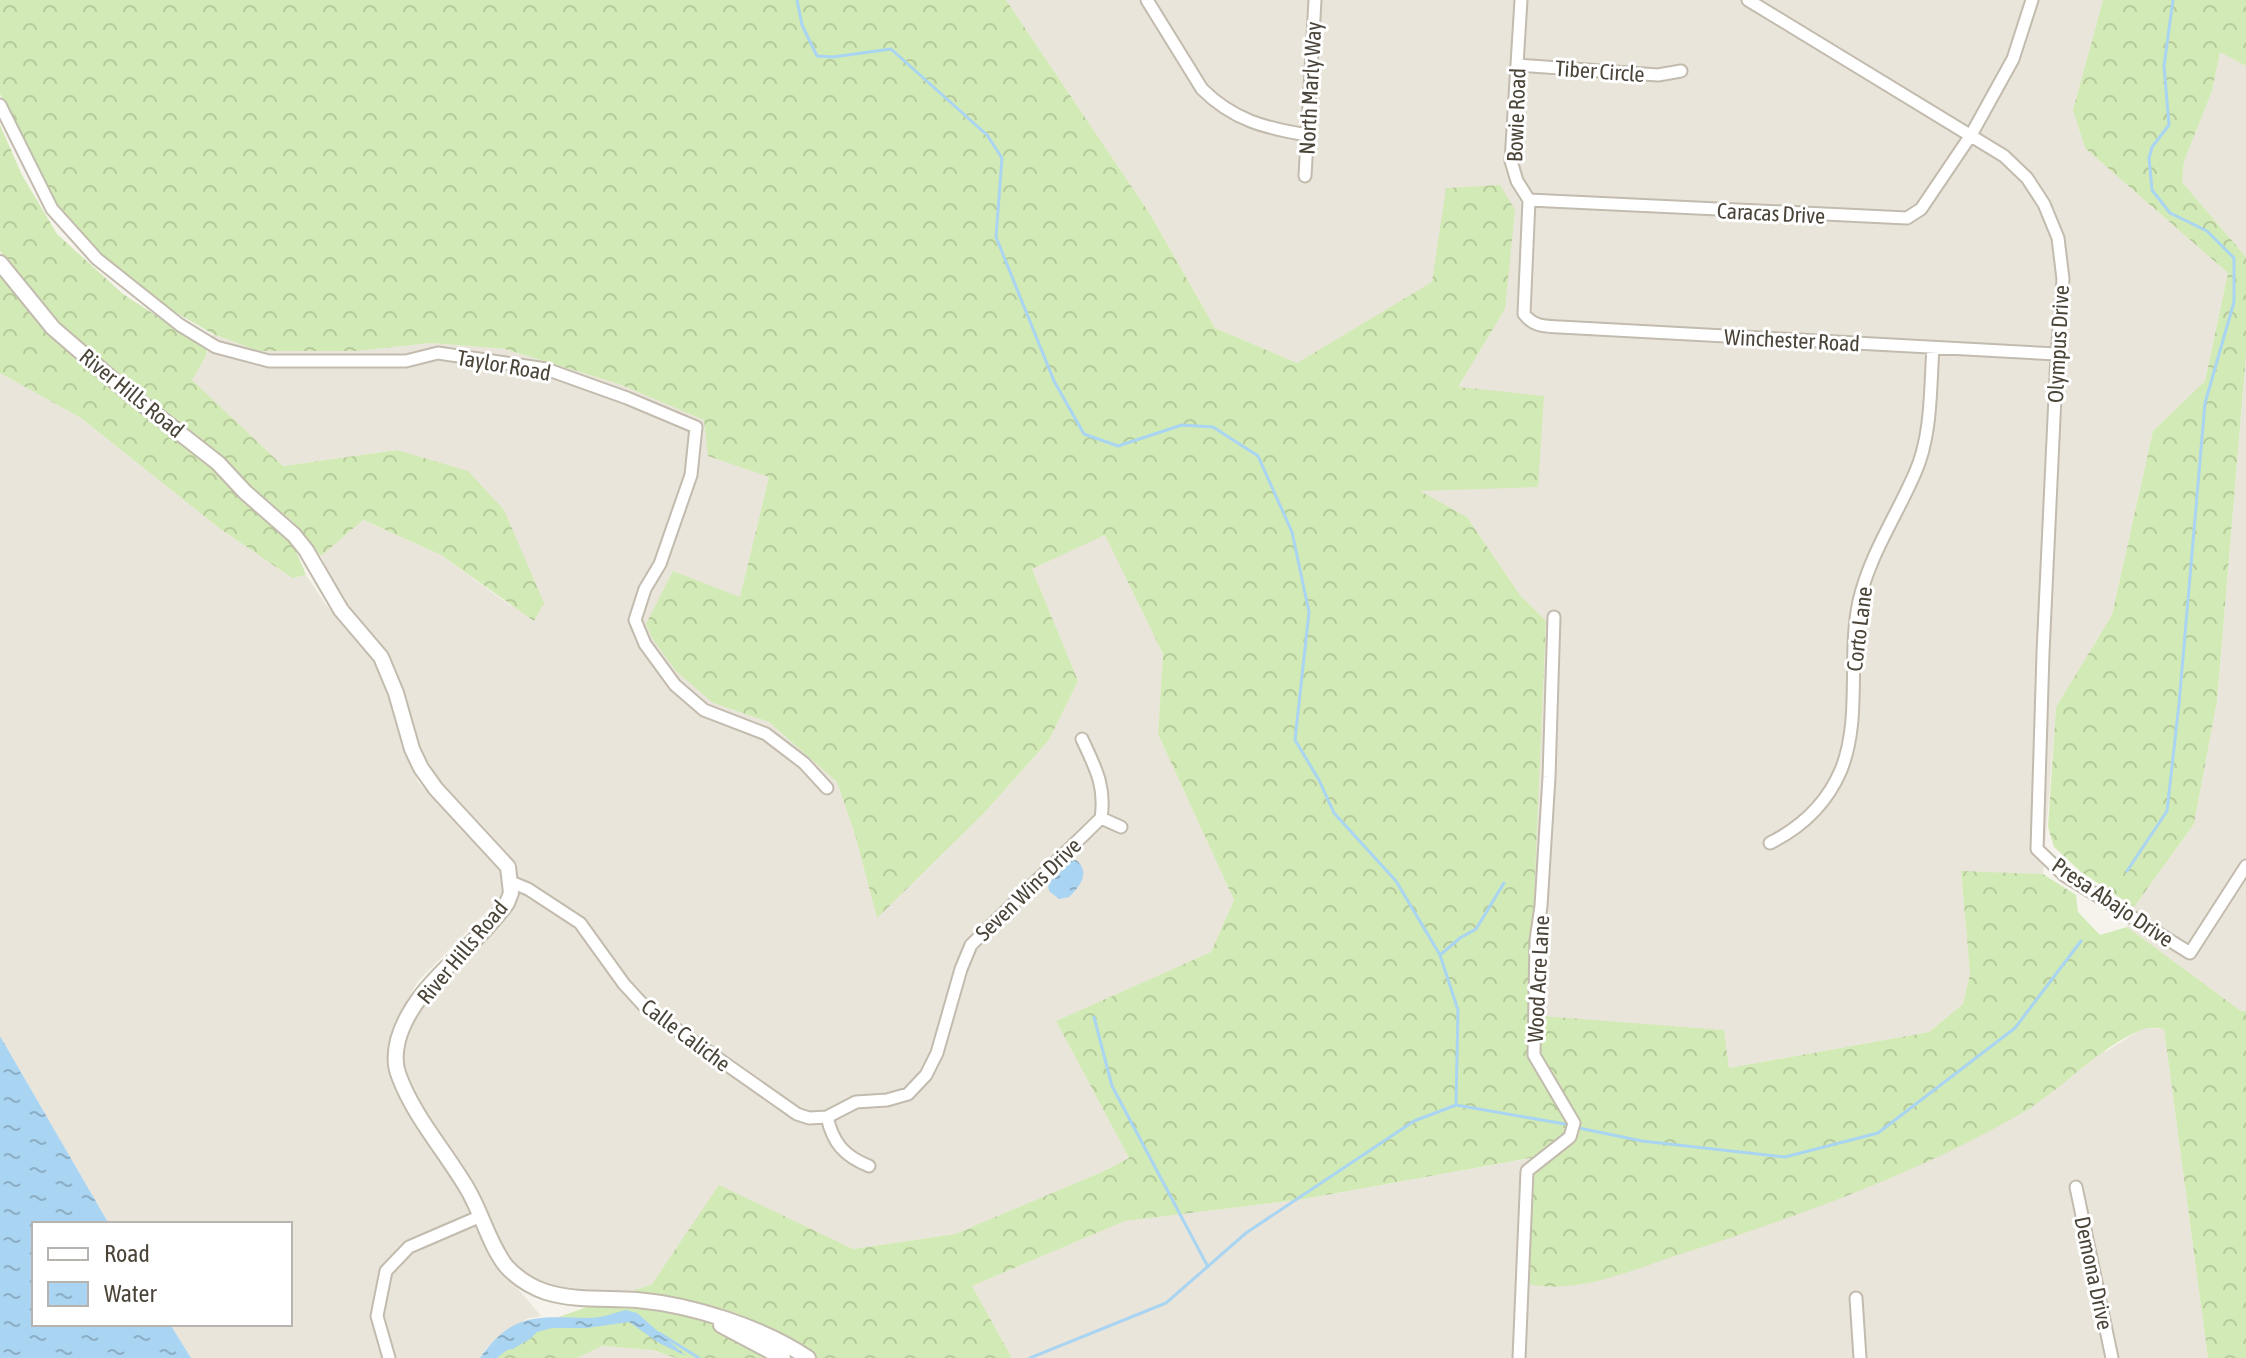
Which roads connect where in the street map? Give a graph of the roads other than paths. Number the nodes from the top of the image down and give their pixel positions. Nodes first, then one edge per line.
1 (1147, 0) edge
2 (1315, 0) edge
3 (1521, 0) edge
4 (1748, 0) edge
5 (2032, 0) edge
6 (1518, 65) junction
7 (1681, 71) dead end
8 (0, 105) edge
9 (1307, 135) junction
10 (1971, 135) junction
11 (1305, 176) dead end
12 (1529, 200) junction
13 (0, 263) edge
14 (1529, 321) joint
15 (1933, 348) junction
16 (2057, 354) junction
17 (1554, 617) dead end
18 (1082, 739) dead end
19 (827, 788) dead end
20 (1101, 818) junction
21 (1121, 827) dead end
22 (1770, 843) dead end
23 (2037, 849) joint
24 (2246, 866) edge
25 (511, 882) junction
26 (827, 1117) junction
27 (869, 1166) dead end
28 (2076, 1187) dead end
29 (481, 1216) junction
30 (1856, 1298) dead end
31 (700, 1314) junction
32 (389, 1358) edge
33 (783, 1358) edge
34 (808, 1358) edge
35 (1519, 1358) edge
36 (1860, 1358) edge
37 (2112, 1358) edge

1 - 9 street
2 - 9 street, North Marly Way
3 - 6 street, Bowie Road
4 - 10 street, Olympus Drive
5 - 10 street
6 - 7 street, Tiber Circle
6 - 12 street, Bowie Road
8 - 19 street, Taylor Road
9 - 11 street, North Marly Way
10 - 12 street, Caracas Drive
10 - 16 street, Olympus Drive
12 - 14 street, Bowie Road
13 - 25 street, River Hills Road
14 - 15 street, Winchester Road
15 - 16 street, Winchester Road
15 - 22 street, Corto Lane
16 - 23 street, Olympus Drive
17 - 35 street, Wood Acre Lane
18 - 20 street
20 - 21 street
20 - 26 street, Seven Wins Drive
23 - 24 street, Presa Abajo Drive
25 - 26 street, Calle Caliche
25 - 29 street, River Hills Road
26 - 27 street
28 - 37 street, Demona Drive
29 - 31 street, River Hills Road
29 - 32 street
30 - 36 street
31 - 33 street, River Hills Road
31 - 34 street, River Hills Road

